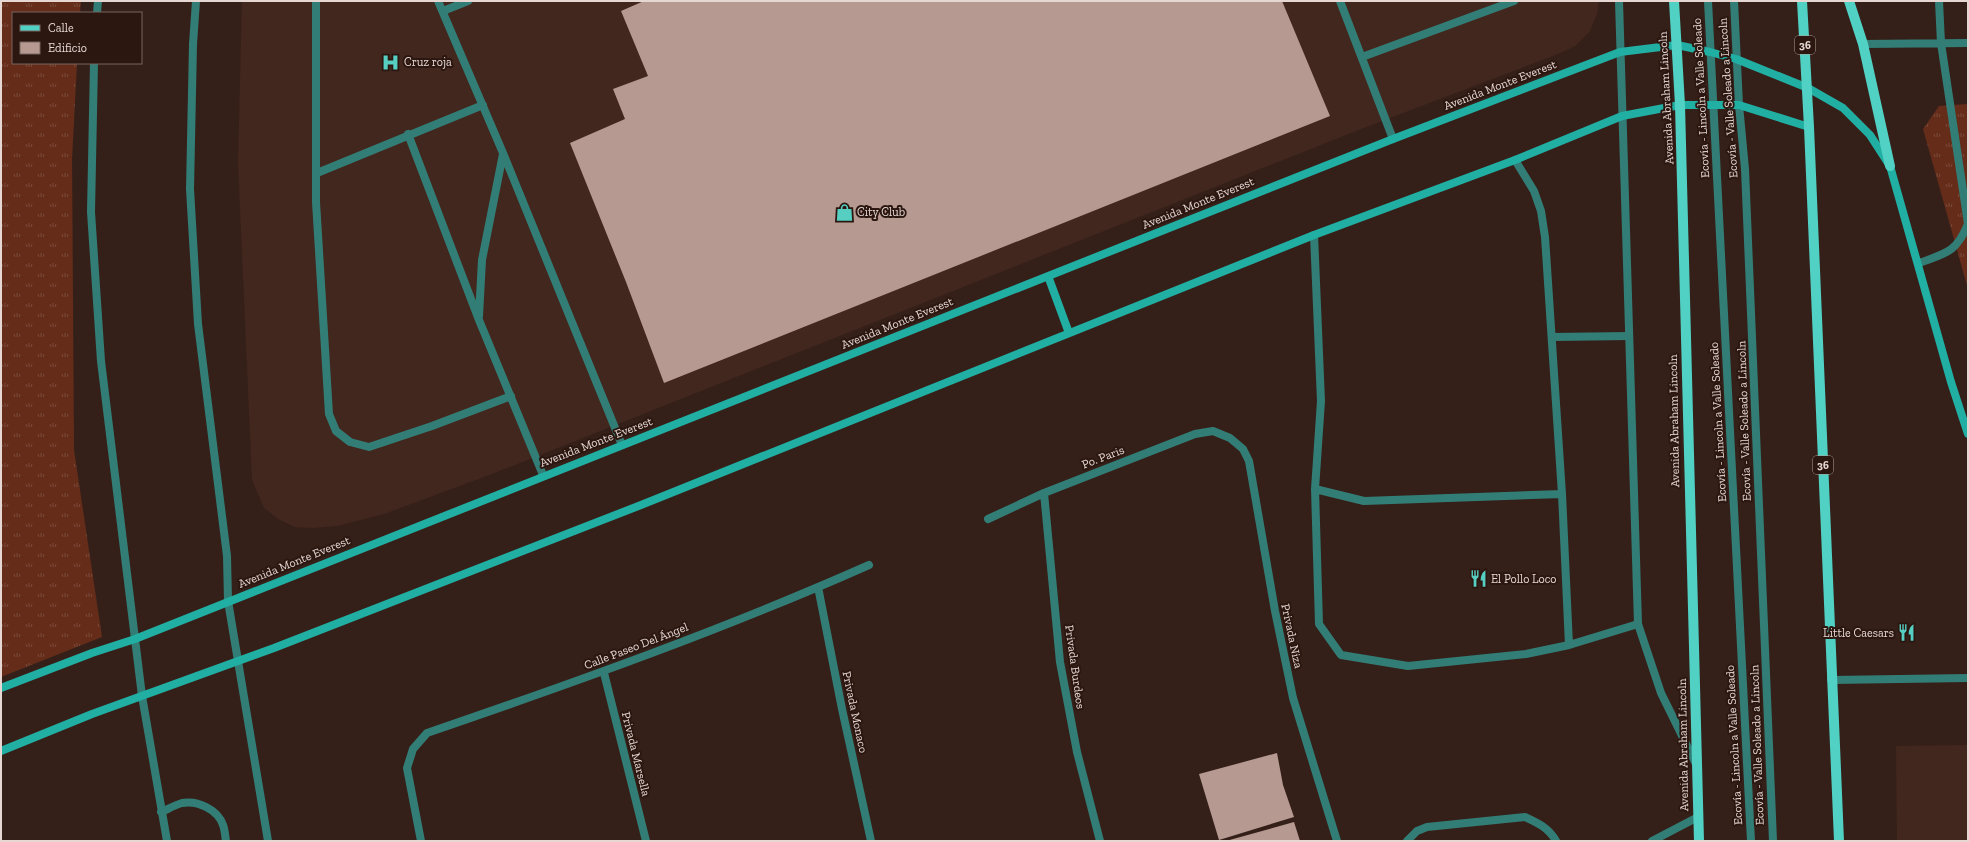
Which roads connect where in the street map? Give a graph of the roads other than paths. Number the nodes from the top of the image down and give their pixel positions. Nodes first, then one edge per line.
1 (98, 1) edge
2 (196, 1) edge
3 (316, 1) edge
4 (438, 1) edge
5 (468, 1) edge
6 (1340, 1) edge
7 (1514, 1) edge
8 (1619, 1) edge
9 (1674, 1) edge
10 (1708, 1) edge
11 (1734, 1) edge
12 (1802, 1) edge
13 (1849, 1) edge
14 (1939, 1) edge
15 (443, 11) junction
16 (97, 12) edge
17 (1941, 43) junction
18 (1968, 43) edge
19 (1864, 44) junction
20 (1677, 45) junction
21 (1620, 52) junction
22 (1710, 52) junction
23 (1362, 57) junction
24 (1736, 58) junction
25 (94, 64) edge
26 (1808, 88) junction
27 (1712, 104) junction
28 (483, 105) junction
29 (1680, 105) junction
30 (1739, 105) junction
31 (1622, 116) junction
32 (1809, 127) junction
33 (408, 134) junction
34 (1393, 139) junction
35 (503, 153) junction
36 (1515, 160) junction
37 (1890, 166) junction
38 (317, 173) junction
39 (1314, 235) junction
40 (1919, 264) junction
41 (1048, 276) junction
42 (479, 320) junction
43 (1069, 333) junction
44 (1629, 336) junction
45 (1552, 337) junction
46 (511, 396) junction
47 (1968, 434) edge
48 (1230, 438) joint
49 (622, 445) junction
50 (543, 475) junction
51 (1315, 489) junction
52 (1044, 493) junction
53 (1562, 494) junction
54 (988, 519) dead end
55 (869, 565) dead end
56 (818, 587) junction
57 (228, 602) junction
58 (1638, 624) junction
59 (135, 639) junction
60 (1569, 645) junction
61 (238, 661) junction
62 (604, 672) junction
63 (1968, 678) edge
64 (1831, 680) junction
65 (1, 688) edge
66 (142, 696) junction
67 (1, 751) edge
68 (1697, 766) junction
69 (162, 812) junction
70 (1698, 816) junction
71 (167, 841) edge
72 (226, 841) edge
73 (268, 841) edge
74 (421, 841) edge
75 (646, 841) edge
76 (871, 841) edge
77 (1100, 841) edge
78 (1337, 841) edge
79 (1406, 841) edge
80 (1556, 841) edge
81 (1652, 841) edge
82 (1699, 841) edge
83 (1751, 841) edge
84 (1773, 841) edge
85 (1839, 841) edge

1 - 16 street
2 - 57 street
3 - 38 street
4 - 15 street
5 - 15 street
6 - 23 street
7 - 23 street
8 - 21 street
9 - 20 main road, Avenida Abraham Lincoln
10 - 22 street, Ecovía - Lincoln a Valle Soleado
11 - 24 street, Ecovía - Valle Soleado a Lincoln
12 - 26 main road, 36
13 - 19 main road
14 - 17 street
15 - 28 street
17 - 18 street
17 - 19 street
17 - 40 street
19 - 37 main road
20 - 21 main road, Avenida Monte Everest
20 - 22 main road, Avenida Monte Everest
20 - 29 main road, Avenida Abraham Lincoln
21 - 31 street
21 - 34 main road, Avenida Monte Everest
22 - 24 main road, Avenida Monte Everest
22 - 27 street, Ecovía - Lincoln a Valle Soleado
23 - 34 street
24 - 26 main road, Avenida Monte Everest
24 - 30 street, Ecovía - Valle Soleado a Lincoln
25 - 59 street
26 - 32 main road, 36
26 - 37 main road, Avenida Monte Everest
27 - 29 main road
27 - 30 main road
27 - 83 street, Ecovía - Lincoln a Valle Soleado
28 - 33 street
28 - 35 street
29 - 31 main road
29 - 68 main road, Avenida Abraham Lincoln
30 - 32 main road
30 - 84 street, Ecovía - Valle Soleado a Lincoln
31 - 36 main road
31 - 44 street
32 - 64 main road, 36
33 - 38 street
33 - 42 street
34 - 41 main road, Avenida Monte Everest
35 - 42 street
35 - 49 street
36 - 39 main road
36 - 45 street
37 - 40 main road, Avenida Monte Everest
38 - 46 street
39 - 43 main road
39 - 51 street
40 - 47 main road, Avenida Monte Everest
41 - 43 main road
41 - 49 main road, Avenida Monte Everest
42 - 46 street
43 - 61 main road
44 - 45 street
44 - 58 street
45 - 53 street
46 - 50 street
48 - 52 street, Po. Paris
48 - 78 street, Privada Niza
49 - 50 main road, Avenida Monte Everest
50 - 57 main road, Avenida Monte Everest
51 - 53 street
51 - 60 street
52 - 54 street, Po. Paris
52 - 77 street, Privada Burdeos
53 - 60 street
55 - 56 street, Calle Paseo Del Ángel
56 - 62 street, Calle Paseo Del Ángel
56 - 76 street, Privada Monaco
57 - 59 main road, Avenida Monte Everest
57 - 61 street
58 - 60 street
58 - 68 street
59 - 65 main road, Avenida Monte Everest
59 - 66 street
61 - 66 main road
61 - 73 street
62 - 74 street, Calle Paseo Del Ángel
62 - 75 street, Privada Marsella
63 - 64 street
64 - 85 main road, 36
66 - 67 main road
66 - 69 street
68 - 70 main road, Avenida Abraham Lincoln
69 - 71 street
69 - 72 street
70 - 81 street
70 - 82 main road, Avenida Abraham Lincoln
79 - 80 street

